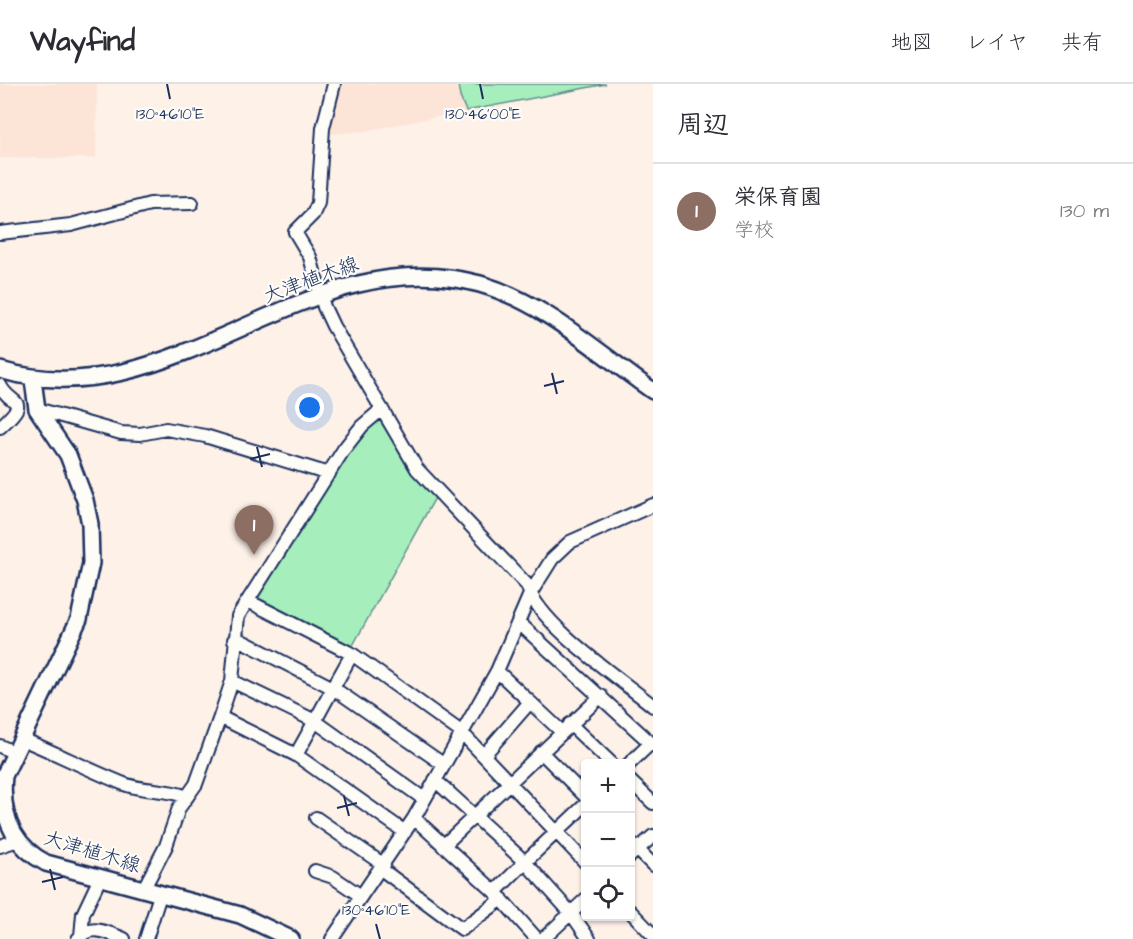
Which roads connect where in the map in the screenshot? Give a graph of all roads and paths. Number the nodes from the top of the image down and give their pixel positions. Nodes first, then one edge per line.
1 (334, 84) edge
2 (192, 203) dead end
3 (0, 233) edge
4 (321, 295) junction
5 (0, 376) edge
6 (33, 380) junction
7 (653, 391) edge
8 (37, 409) junction
9 (382, 409) junction
10 (0, 427) edge
11 (329, 474) junction
12 (653, 505) edge
13 (530, 594) junction
14 (248, 601) junction
15 (518, 622) junction
16 (234, 640) junction
17 (352, 654) junction
18 (497, 671) junction
19 (232, 681) junction
20 (333, 688) junction
21 (601, 696) junction
22 (530, 702) junction
23 (653, 706) edge
24 (220, 717) junction
25 (315, 722) junction
26 (566, 728) junction
27 (461, 732) junction
28 (652, 744) edge
29 (0, 746) edge
30 (18, 746) junction
31 (541, 752) junction
32 (296, 755) junction
33 (484, 755) junction
34 (606, 759) edge
35 (635, 759) edge
36 (443, 764) junction
37 (435, 780) junction
38 (509, 782) junction
39 (635, 786) edge
40 (581, 793) edge
41 (187, 796) junction
42 (424, 799) junction
43 (653, 802) edge
44 (581, 808) edge
45 (476, 814) junction
46 (316, 818) dead end
47 (414, 818) junction
48 (405, 832) junction
49 (556, 832) junction
50 (653, 836) edge
51 (15, 841) junction
52 (0, 846) edge
53 (443, 846) junction
54 (635, 848) edge
55 (635, 851) edge
56 (581, 859) edge
57 (525, 862) junction
58 (653, 865) edge
59 (383, 867) junction
60 (315, 871) dead end
61 (100, 878) junction
62 (143, 890) junction
63 (160, 895) junction
64 (498, 895) junction
65 (361, 896) junction
66 (581, 903) edge
67 (571, 913) junction
68 (635, 917) edge
69 (650, 934) edge
70 (80, 937) edge
71 (124, 939) edge
72 (146, 939) edge
73 (291, 939) edge
74 (332, 939) edge
75 (537, 939) edge
76 (543, 939) edge
77 (589, 939) edge

1 - 4 street
2 - 3 street
4 - 6 main road, 大津植木線
4 - 7 main road, 大津植木線
4 - 9 street
5 - 6 main road, 大津植木線
5 - 10 street
6 - 8 main road, 大津植木線
8 - 11 street
8 - 30 main road, 大津植木線
9 - 11 street
9 - 13 street
11 - 14 street
12 - 13 street
13 - 15 street
13 - 23 street
14 - 16 street
14 - 17 street
15 - 18 street
15 - 21 street
16 - 19 street
16 - 20 street
17 - 20 street
17 - 27 street
18 - 22 street
18 - 27 street
19 - 24 street
19 - 25 street
20 - 25 street
20 - 36 street
21 - 26 street
21 - 28 street
22 - 26 street
22 - 33 street
24 - 32 street
24 - 41 street
25 - 32 street
25 - 42 street
26 - 31 street
26 - 34 street
27 - 33 street
27 - 36 street
28 - 35 street
29 - 30 street
30 - 41 street
30 - 51 main road, 大津植木線
31 - 38 street
31 - 40 street
32 - 48 street
33 - 38 street
36 - 37 street
37 - 42 street
37 - 45 street
38 - 45 street
38 - 49 street
39 - 43 street
41 - 62 street
42 - 47 street
44 - 49 street
45 - 53 street
45 - 57 street
46 - 59 street
47 - 48 street
47 - 53 street
48 - 59 street
49 - 56 street
49 - 57 street
50 - 54 street
51 - 52 street
51 - 61 main road, 大津植木線
53 - 64 street
55 - 58 street
57 - 64 street
57 - 67 street
59 - 64 street
59 - 65 street
60 - 65 street
61 - 62 main road, 大津植木線
61 - 70 street
62 - 63 main road, 大津植木線
63 - 72 street
63 - 73 main road, 大津植木線
64 - 75 street
65 - 74 street
66 - 67 street
67 - 76 street
67 - 77 street
68 - 69 street
70 - 71 street

